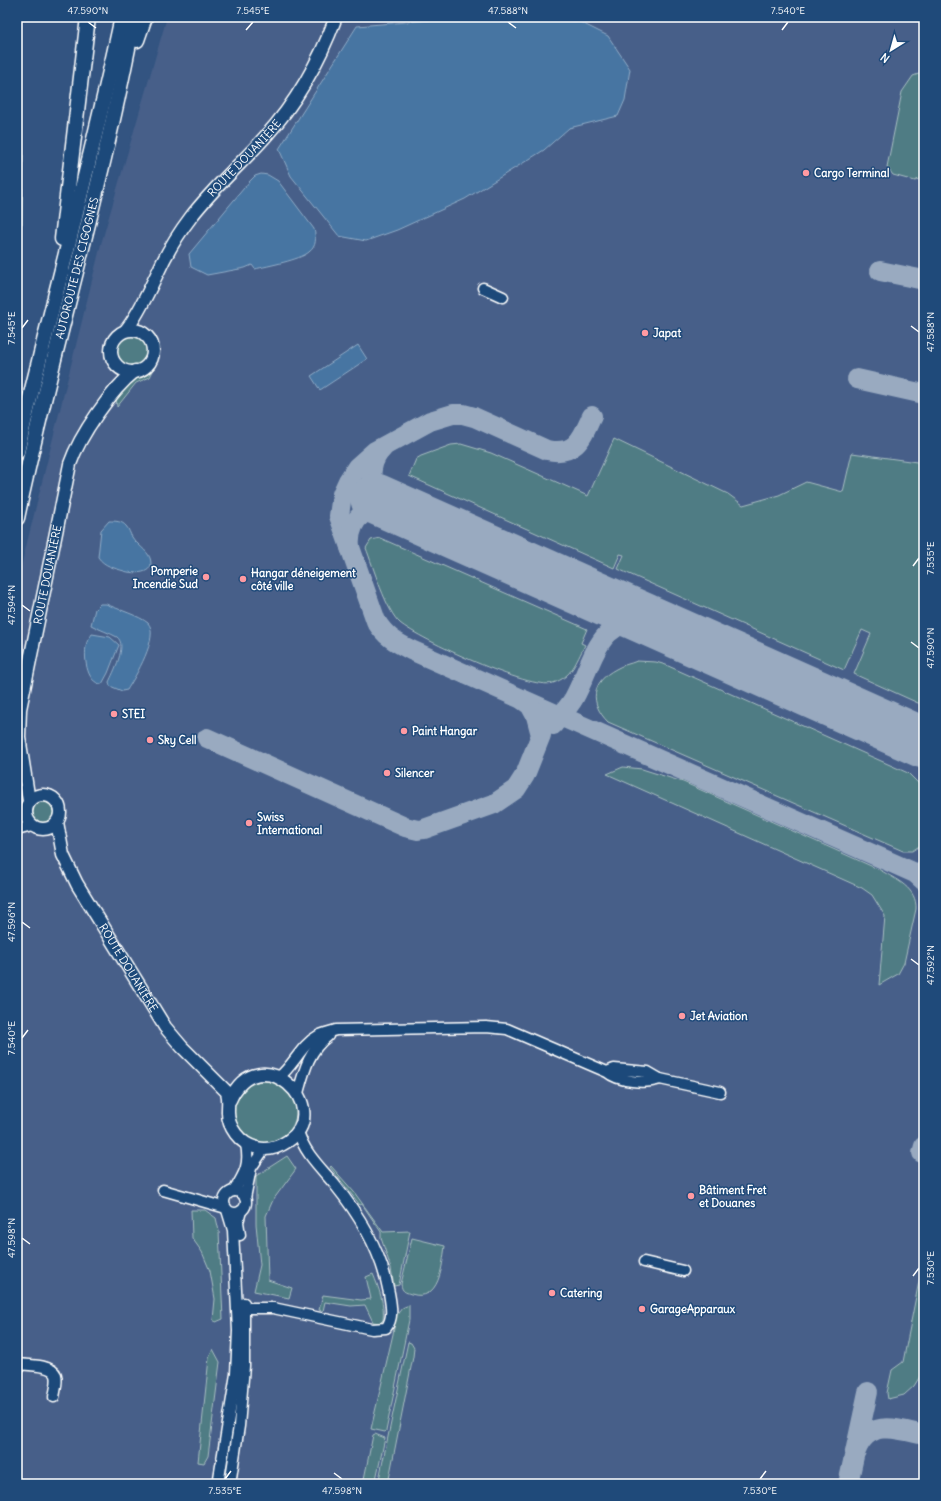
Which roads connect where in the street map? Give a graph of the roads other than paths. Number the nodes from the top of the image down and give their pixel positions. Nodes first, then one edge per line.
1 (88, 17) edge
2 (122, 17) edge
3 (134, 17) edge
4 (139, 17) edge
5 (145, 17) edge
6 (336, 17) edge
7 (122, 82) junction
8 (57, 286) junction
9 (483, 288) dead end
10 (148, 297) junction
11 (503, 297) dead end
12 (126, 330) junction
13 (145, 334) junction
14 (116, 365) junction
15 (135, 372) junction
16 (113, 393) junction
17 (17, 452) edge
18 (17, 518) edge
19 (24, 768) junction
20 (46, 795) junction
21 (24, 811) edge
22 (57, 822) junction
23 (36, 828) junction
24 (17, 830) edge
25 (63, 855) junction
26 (336, 1030) junction
27 (206, 1070) junction
28 (279, 1077) junction
29 (240, 1084) junction
30 (720, 1092) dead end
31 (298, 1093) junction
32 (230, 1100) junction
33 (298, 1131) junction
34 (246, 1144) junction
35 (264, 1149) junction
36 (230, 1193) junction
37 (245, 1198) junction
38 (226, 1209) junction
39 (241, 1211) junction
40 (644, 1262) dead end
41 (683, 1271) dead end
42 (245, 1308) junction
43 (17, 1364) edge
44 (54, 1397) dead end
45 (218, 1484) edge
46 (230, 1484) edge

1 - 8 highway
2 - 8 highway, AUTOROUTE DES CIGOGNES
3 - 7 highway, AUTOROUTE DES CIGOGNES
4 - 7 highway
5 - 7 highway
6 - 10 main road, ROUTE DOUANIÈRE
7 - 18 highway, AUTOROUTE DES CIGOGNES
8 - 17 highway, AUTOROUTE DES CIGOGNES
9 - 11 street
10 - 12 main road, ROUTE DOUANIÈRE
10 - 13 main road, ROUTE DOUANIÈRE
12 - 13 main road
12 - 14 main road
13 - 15 main road
14 - 15 main road
14 - 16 main road, ROUTE DOUANIÈRE
15 - 16 main road, ROUTE DOUANIÈRE
16 - 19 main road, ROUTE DOUANIÈRE
19 - 20 main road, ROUTE DOUANIÈRE
19 - 21 main road, ROUTE DOUANIÈRE
20 - 21 main road
20 - 22 main road
21 - 23 main road
22 - 23 main road
22 - 25 main road, ROUTE DOUANIÈRE
23 - 24 street
23 - 25 main road, ROUTE DOUANIÈRE
25 - 27 main road, ROUTE DOUANIÈRE
26 - 28 street
26 - 30 street
26 - 31 street
27 - 29 main road, ROUTE DOUANIÈRE
27 - 32 main road, ROUTE DOUANIÈRE
28 - 29 main road
28 - 31 main road
29 - 32 main road
31 - 33 main road
32 - 34 main road
33 - 35 main road
33 - 42 street
34 - 35 main road
34 - 36 street
35 - 37 street
36 - 37 street
36 - 38 street
36 - 38 street
37 - 39 street
38 - 39 street
38 - 45 street
39 - 42 street
40 - 41 street
42 - 46 street
43 - 44 street

